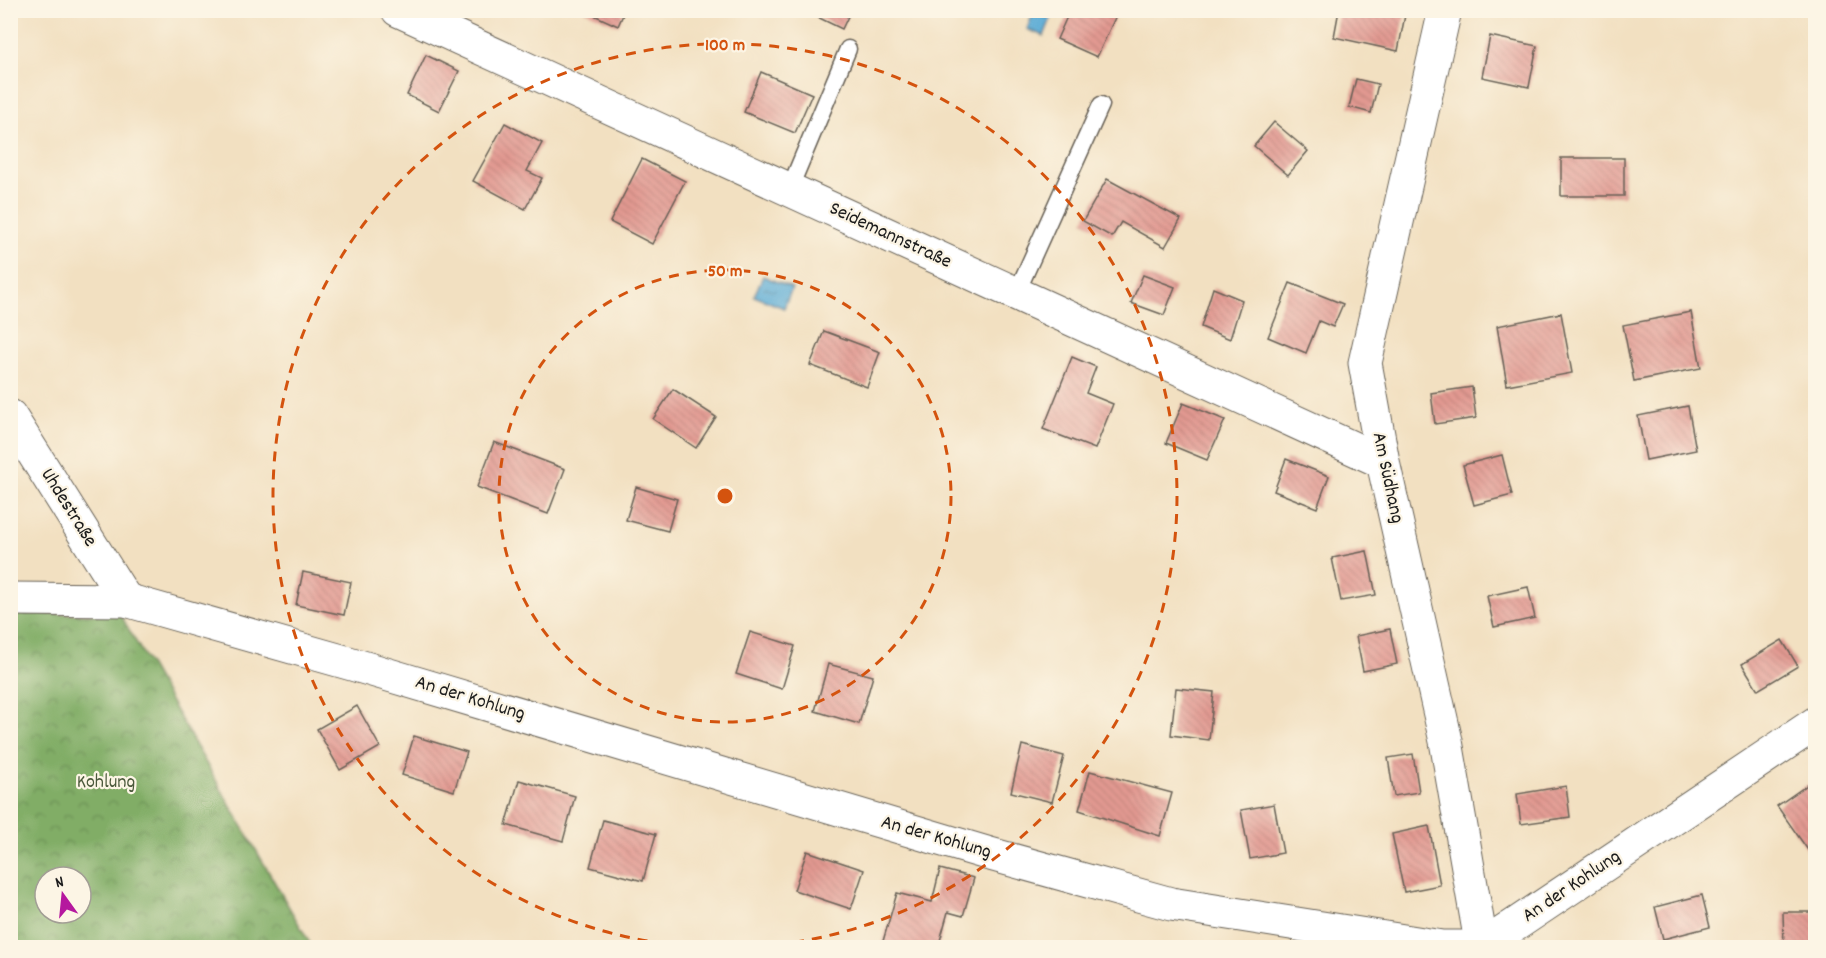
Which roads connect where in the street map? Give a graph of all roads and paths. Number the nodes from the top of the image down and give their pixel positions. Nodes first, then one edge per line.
1 (398, 10) edge
2 (1445, 10) edge
3 (848, 49) dead end
4 (1101, 105) dead end
5 (789, 190) junction
6 (1016, 294) junction
7 (10, 416) edge
8 (1383, 462) junction
9 (10, 599) edge
10 (126, 600) junction
11 (1815, 723) edge
12 (1482, 947) edge

1 - 5 street, Seidemannstraße
2 - 8 street, Am Südhang
3 - 5 lane
4 - 6 lane
5 - 6 street, Seidemannstraße
6 - 8 street, Seidemannstraße
7 - 10 street, Uhdestraße
8 - 12 street, Am Südhang
9 - 10 street, An der Kohlung
10 - 12 street, An der Kohlung
11 - 12 street, An der Kohlung

